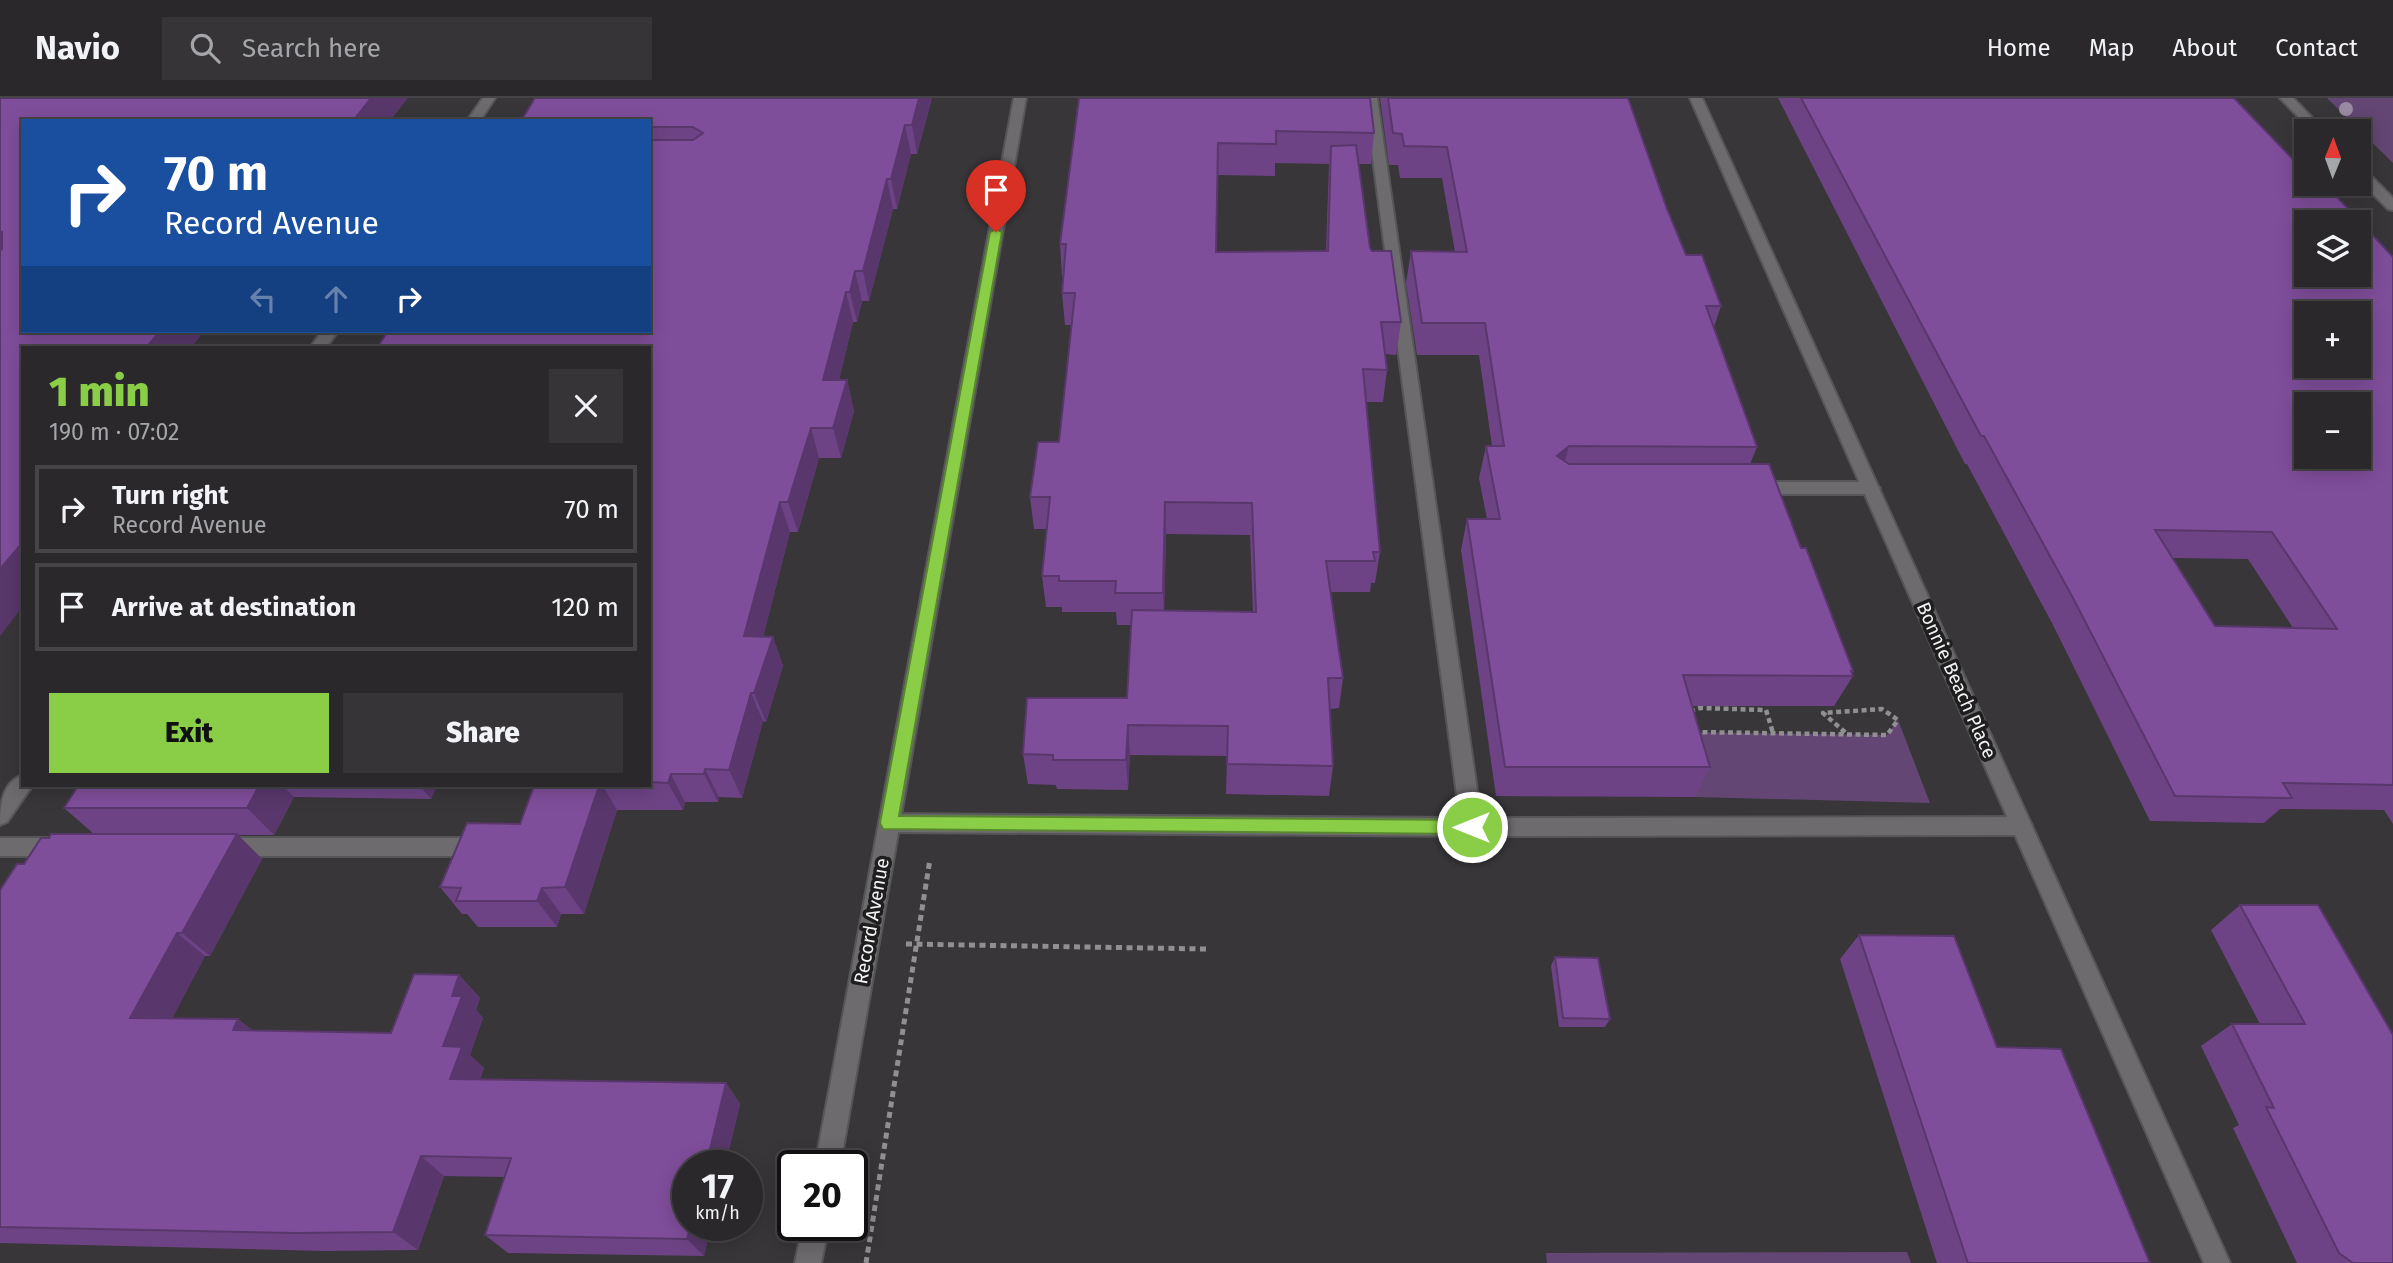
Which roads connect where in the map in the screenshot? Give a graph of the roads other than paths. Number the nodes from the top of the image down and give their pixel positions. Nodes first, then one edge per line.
1 (489, 98) edge
2 (1020, 98) edge
3 (1371, 98) edge
4 (1696, 98) edge
5 (2286, 98) edge
6 (474, 119) edge
7 (2307, 119) edge
8 (2371, 184) edge
9 (2393, 206) edge
10 (1735, 488) edge
11 (1871, 488) junction
12 (21, 786) edge
13 (0, 816) edge
14 (889, 823) junction
15 (2022, 826) junction
16 (1472, 827) junction
17 (0, 847) edge
18 (82, 847) edge
19 (206, 847) edge
20 (471, 847) edge
21 (830, 1150) edge
22 (813, 1241) edge
23 (808, 1263) edge
24 (2217, 1263) edge

1 - 6 street
2 - 14 street, Record Avenue
3 - 16 street
4 - 11 street, Bonnie Beach Place
5 - 7 street
8 - 9 street
10 - 11 street
11 - 15 street, Bonnie Beach Place
12 - 13 street
14 - 16 street
14 - 21 street, Record Avenue
15 - 16 street
15 - 24 street, Bonnie Beach Place
17 - 18 street
19 - 20 street
22 - 23 street

